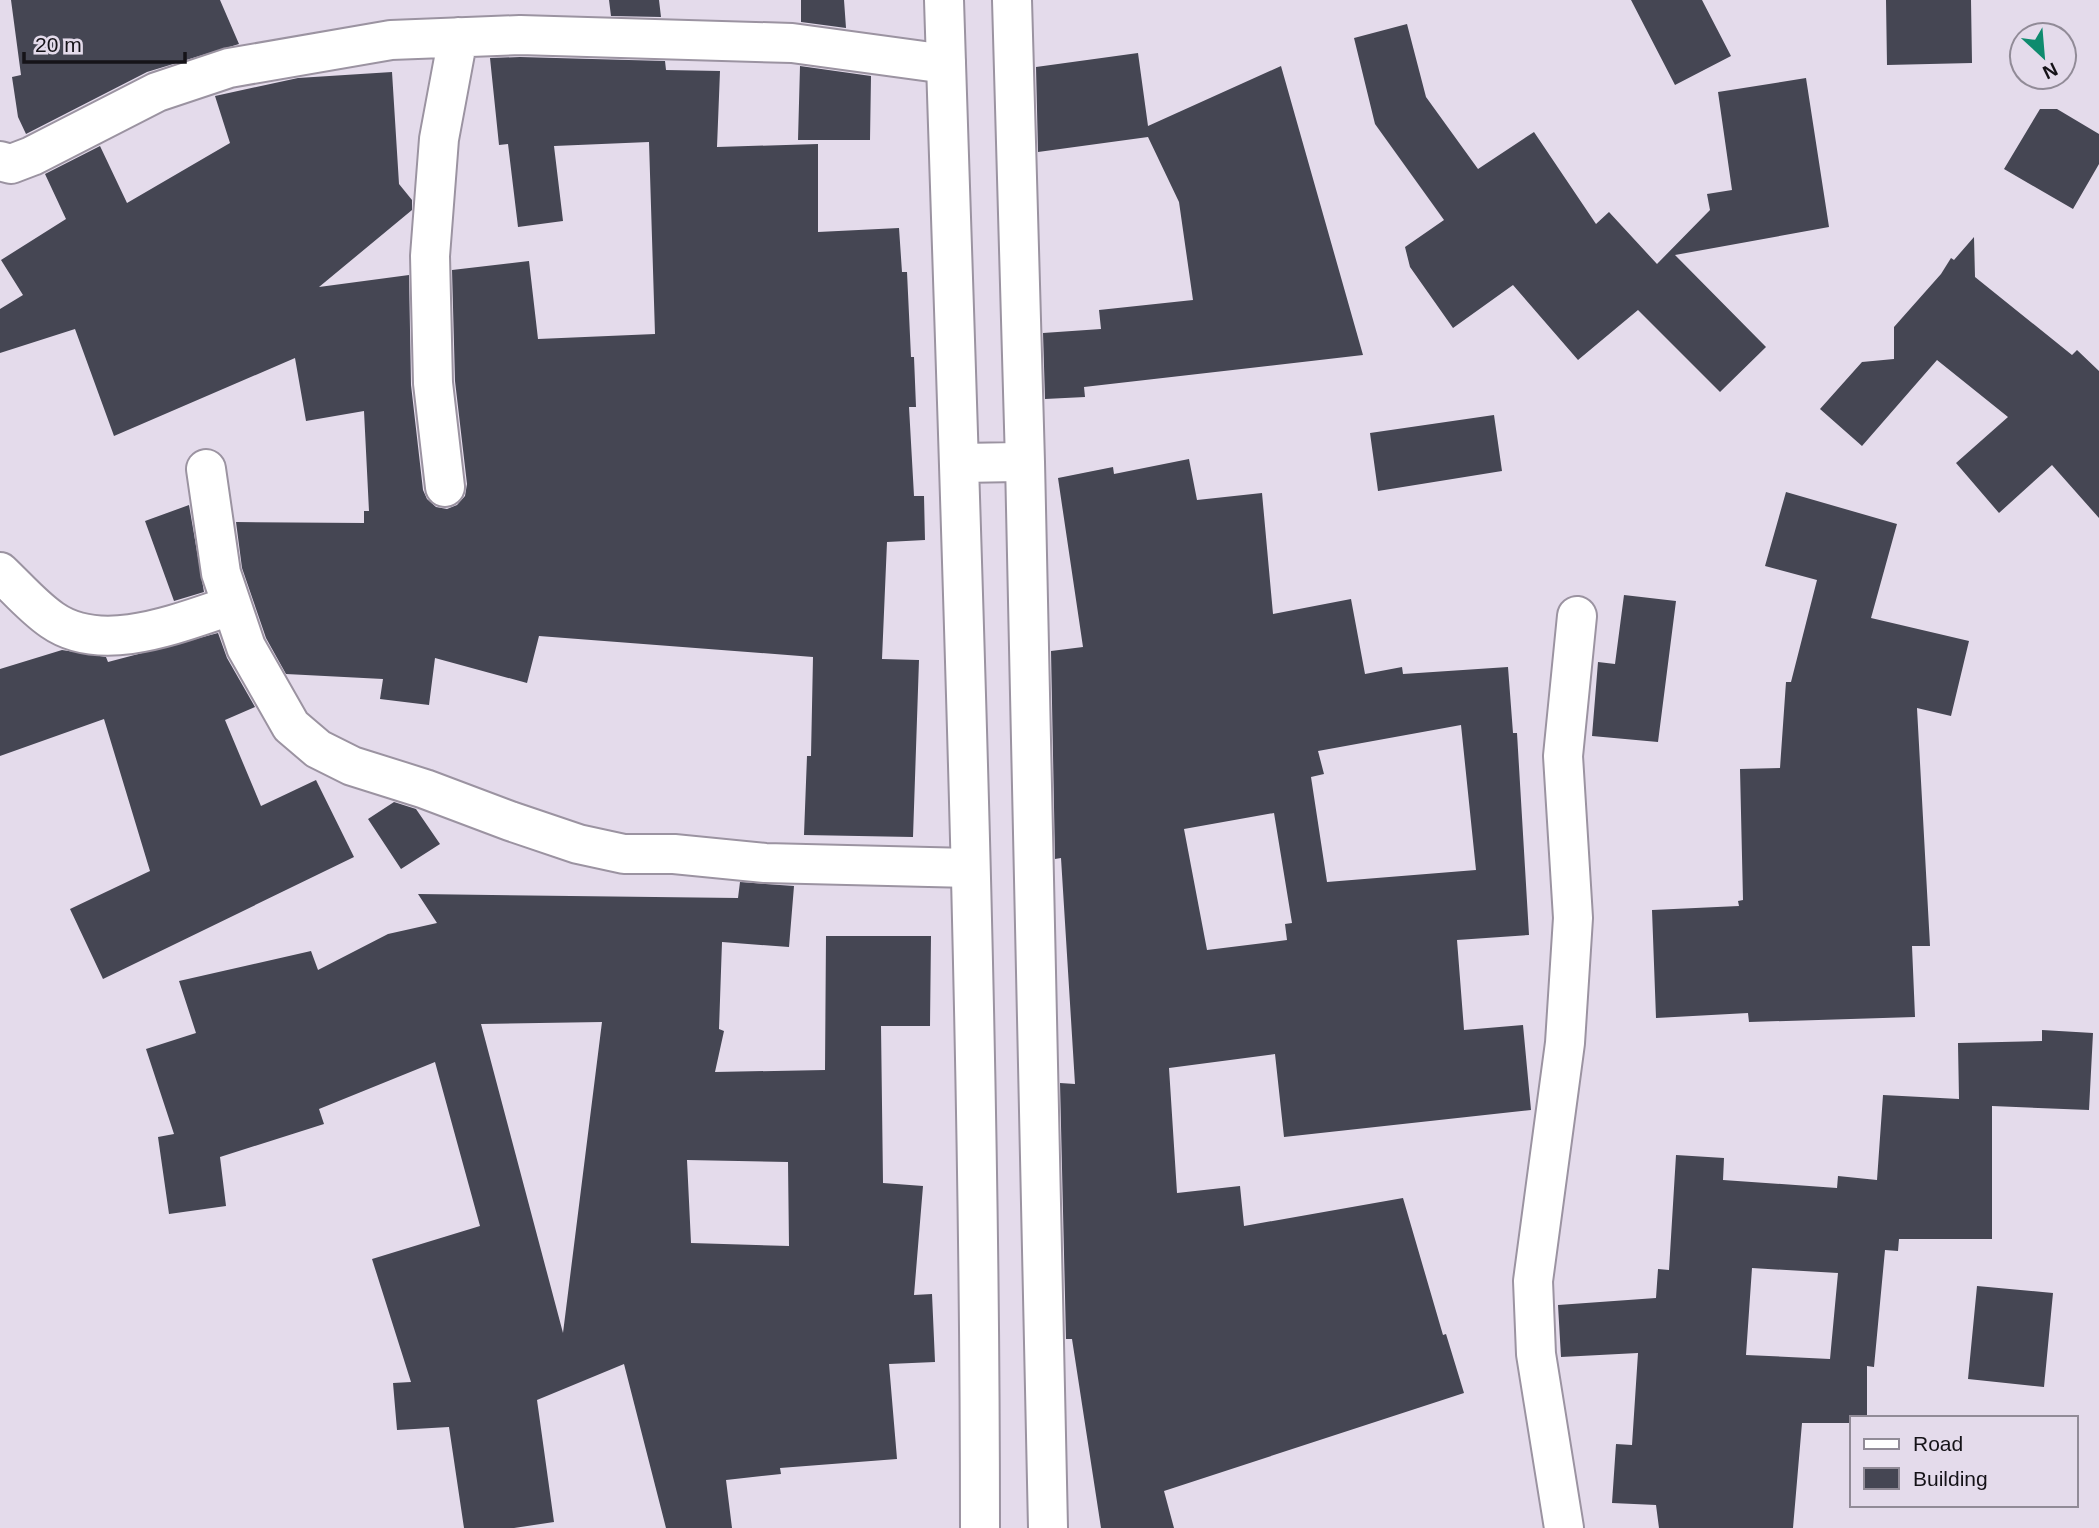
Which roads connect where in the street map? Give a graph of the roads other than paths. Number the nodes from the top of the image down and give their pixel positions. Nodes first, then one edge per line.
1 (944, 0) edge
2 (1012, 0) edge
3 (458, 37) junction
4 (946, 64) junction
5 (0, 161) edge
6 (1026, 462) junction
7 (961, 463) junction
8 (206, 469) dead end
9 (445, 487) dead end
10 (0, 572) edge
11 (230, 606) junction
12 (1577, 616) dead end
13 (970, 868) junction
14 (980, 1528) edge
15 (1048, 1528) edge
16 (1564, 1528) edge

1 - 4 main road
2 - 6 main road
3 - 4 main road
3 - 5 main road
3 - 9 main road
4 - 7 main road
6 - 7 main road
6 - 15 main road
7 - 13 main road
8 - 11 main road
10 - 11 main road
11 - 13 main road
12 - 16 main road
13 - 14 main road

